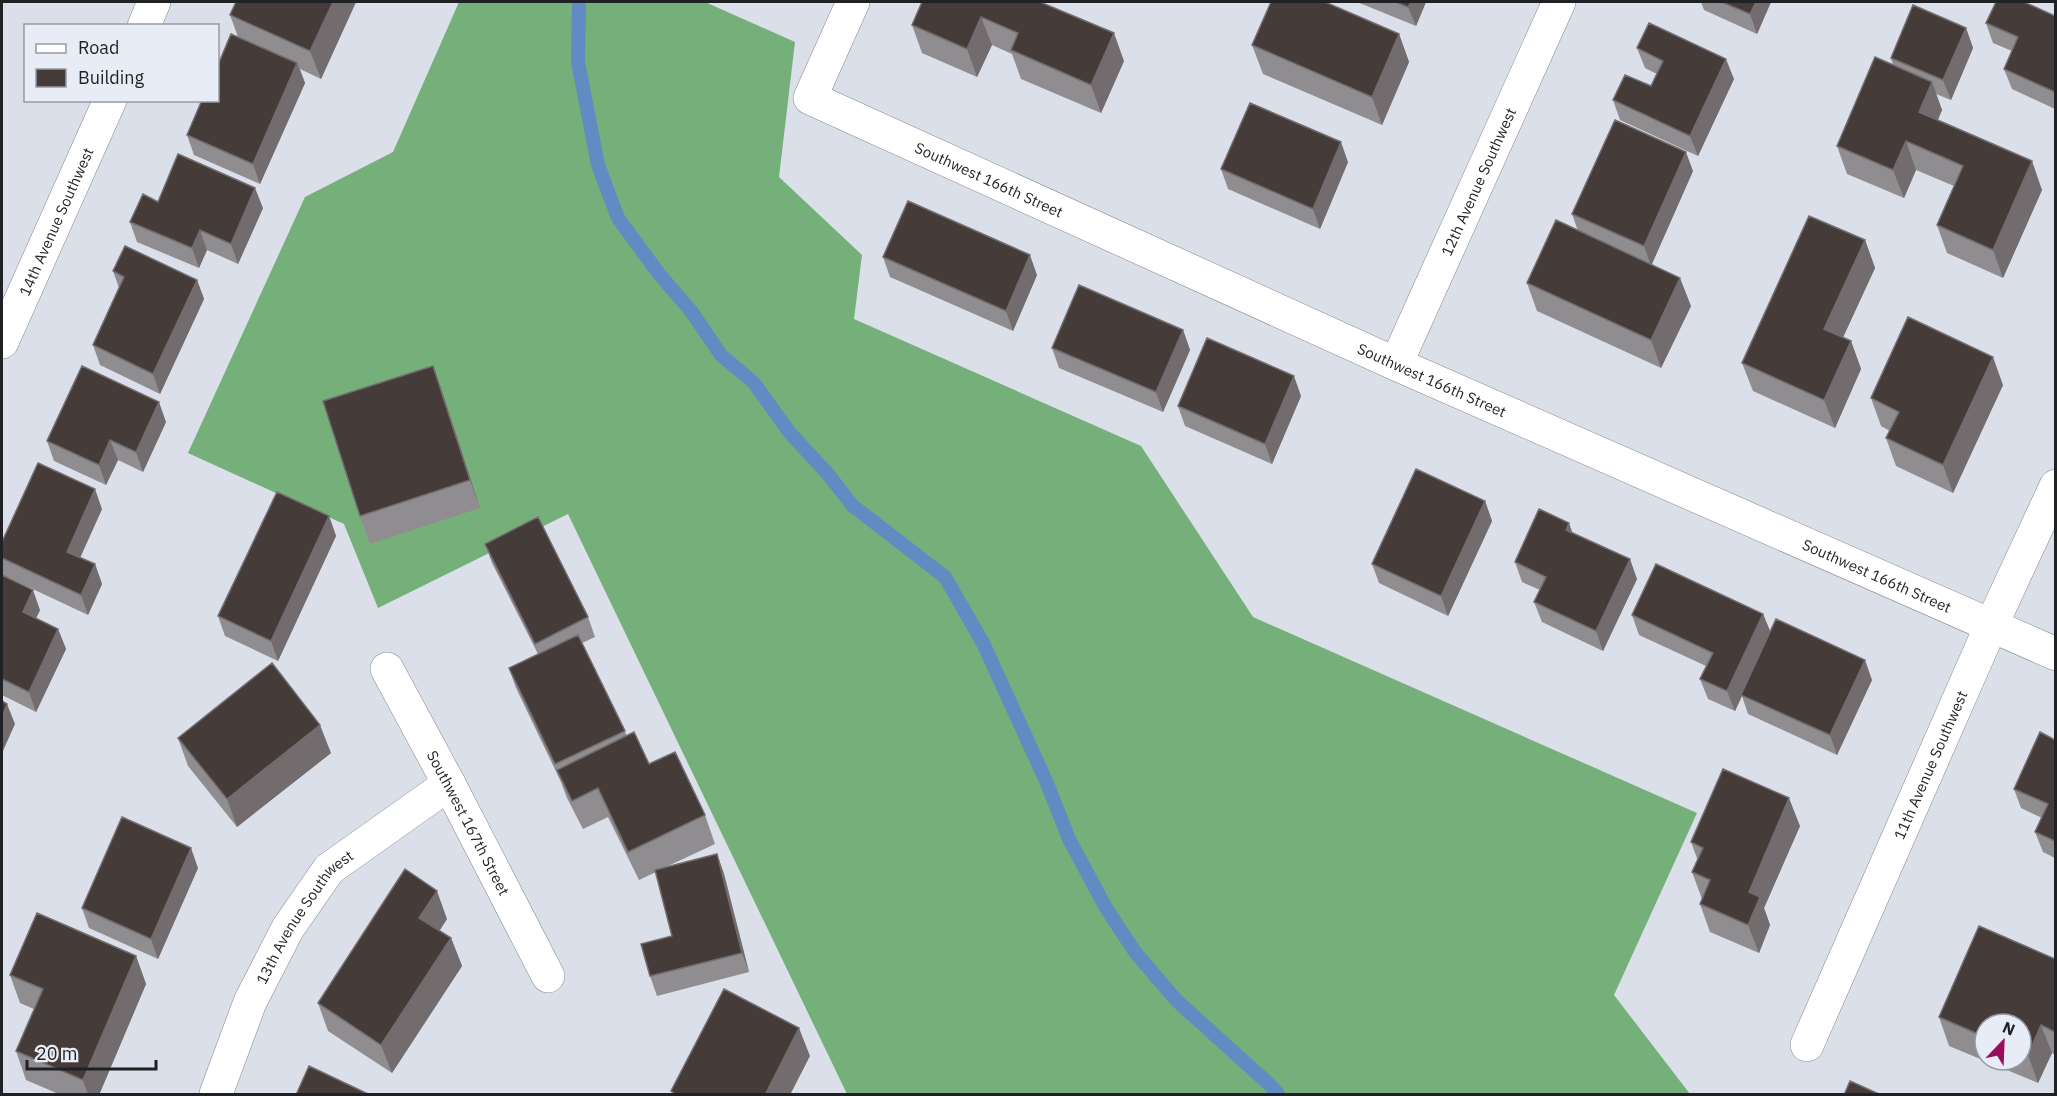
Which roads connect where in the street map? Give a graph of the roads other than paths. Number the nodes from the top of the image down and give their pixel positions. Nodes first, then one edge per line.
1 (154, 2) edge
2 (853, 2) edge
3 (1559, 2) edge
4 (145, 24) edge
5 (109, 102) edge
6 (2, 342) edge
7 (1396, 364) junction
8 (2055, 486) edge
9 (1991, 626) junction
10 (2055, 654) edge
11 (387, 669) dead end
12 (450, 784) junction
13 (548, 976) dead end
14 (1807, 1045) dead end
15 (216, 1095) edge

1 - 4 street
2 - 7 street, Southwest 166th Street
3 - 7 street, 12th Avenue Southwest
5 - 6 street, 14th Avenue Southwest
7 - 9 street, Southwest 166th Street
8 - 9 street, 11th Avenue Southwest
9 - 10 street, Southwest 166th Street
9 - 14 street, 11th Avenue Southwest
11 - 12 street, Southwest 167th Street
12 - 13 street, Southwest 167th Street
12 - 15 street, 13th Avenue Southwest

